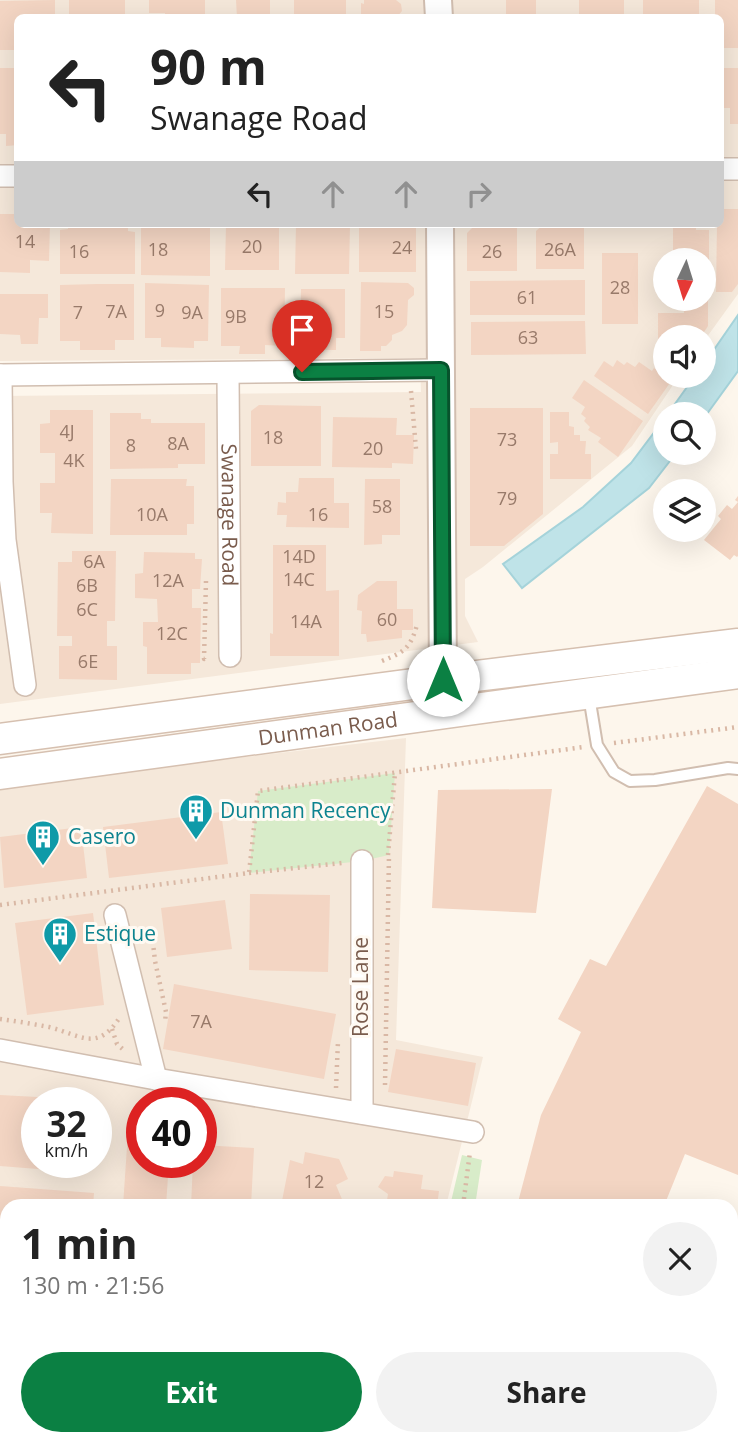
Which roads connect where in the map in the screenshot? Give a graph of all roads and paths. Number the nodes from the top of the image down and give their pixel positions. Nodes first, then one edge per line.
1 (440, 228) edge
2 (441, 370) junction
3 (228, 373) junction
4 (0, 376) edge
5 (1, 482) edge
6 (738, 644) edge
7 (230, 656) dead end
8 (738, 673) edge
9 (443, 680) junction
10 (25, 685) dead end
11 (589, 693) junction
12 (445, 712) junction
13 (738, 727) edge
14 (0, 739) edge
15 (597, 745) junction
16 (738, 769) edge
17 (0, 774) edge
18 (389, 855) dead end
19 (362, 861) dead end
20 (0, 905) edge
21 (114, 915) dead end
22 (152, 934) dead end
23 (122, 1013) dead end
24 (0, 1018) edge
25 (165, 1024) dead end
26 (339, 1037) dead end
27 (0, 1050) edge
28 (156, 1079) junction
29 (385, 1089) dead end
30 (336, 1091) dead end
31 (362, 1113) junction
32 (475, 1142) joint
33 (464, 1199) edge

1 - 2 street
2 - 3 street
2 - 9 street
3 - 4 street
3 - 7 street, Swanage Road
4 - 5 street
5 - 10 street
6 - 9 main road, Dunman Road
8 - 11 main road, Dunman Road
9 - 12 street
9 - 14 main road, Dunman Road
11 - 12 main road, Dunman Road
11 - 15 lane
12 - 17 main road, Dunman Road
13 - 15 path
15 - 16 lane
15 - 20 path
18 - 29 path
19 - 31 street, Rose Lane
21 - 28 street
22 - 25 path
23 - 24 path
26 - 30 path
27 - 28 street
28 - 31 street
31 - 32 street
32 - 33 path

